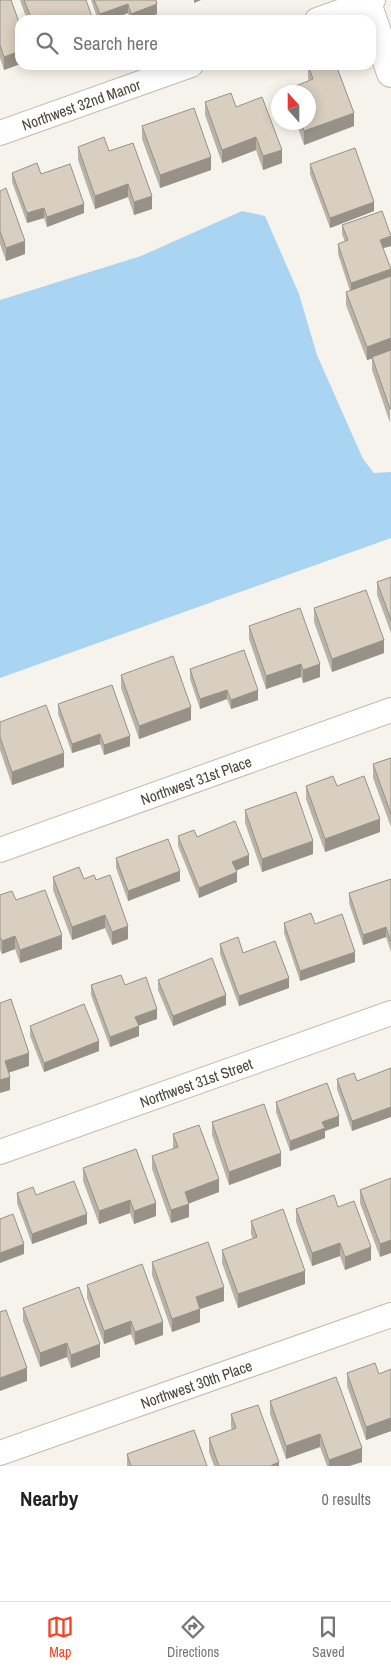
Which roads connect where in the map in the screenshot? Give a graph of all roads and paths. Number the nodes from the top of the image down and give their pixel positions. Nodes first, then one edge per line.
1 (369, 1) edge
2 (331, 15) edge
3 (373, 15) edge
4 (376, 24) edge
5 (177, 70) edge
6 (391, 73) edge
7 (0, 133) edge
8 (391, 710) edge
9 (0, 850) edge
10 (391, 1013) edge
11 (0, 1152) edge
12 (391, 1315) edge
13 (0, 1454) edge

1 - 2 street
1 - 3 street
4 - 6 street
5 - 7 street, Northwest 32nd Manor
8 - 9 street, Northwest 31st Place
10 - 11 street, Northwest 31st Street
12 - 13 street, Northwest 30th Place

